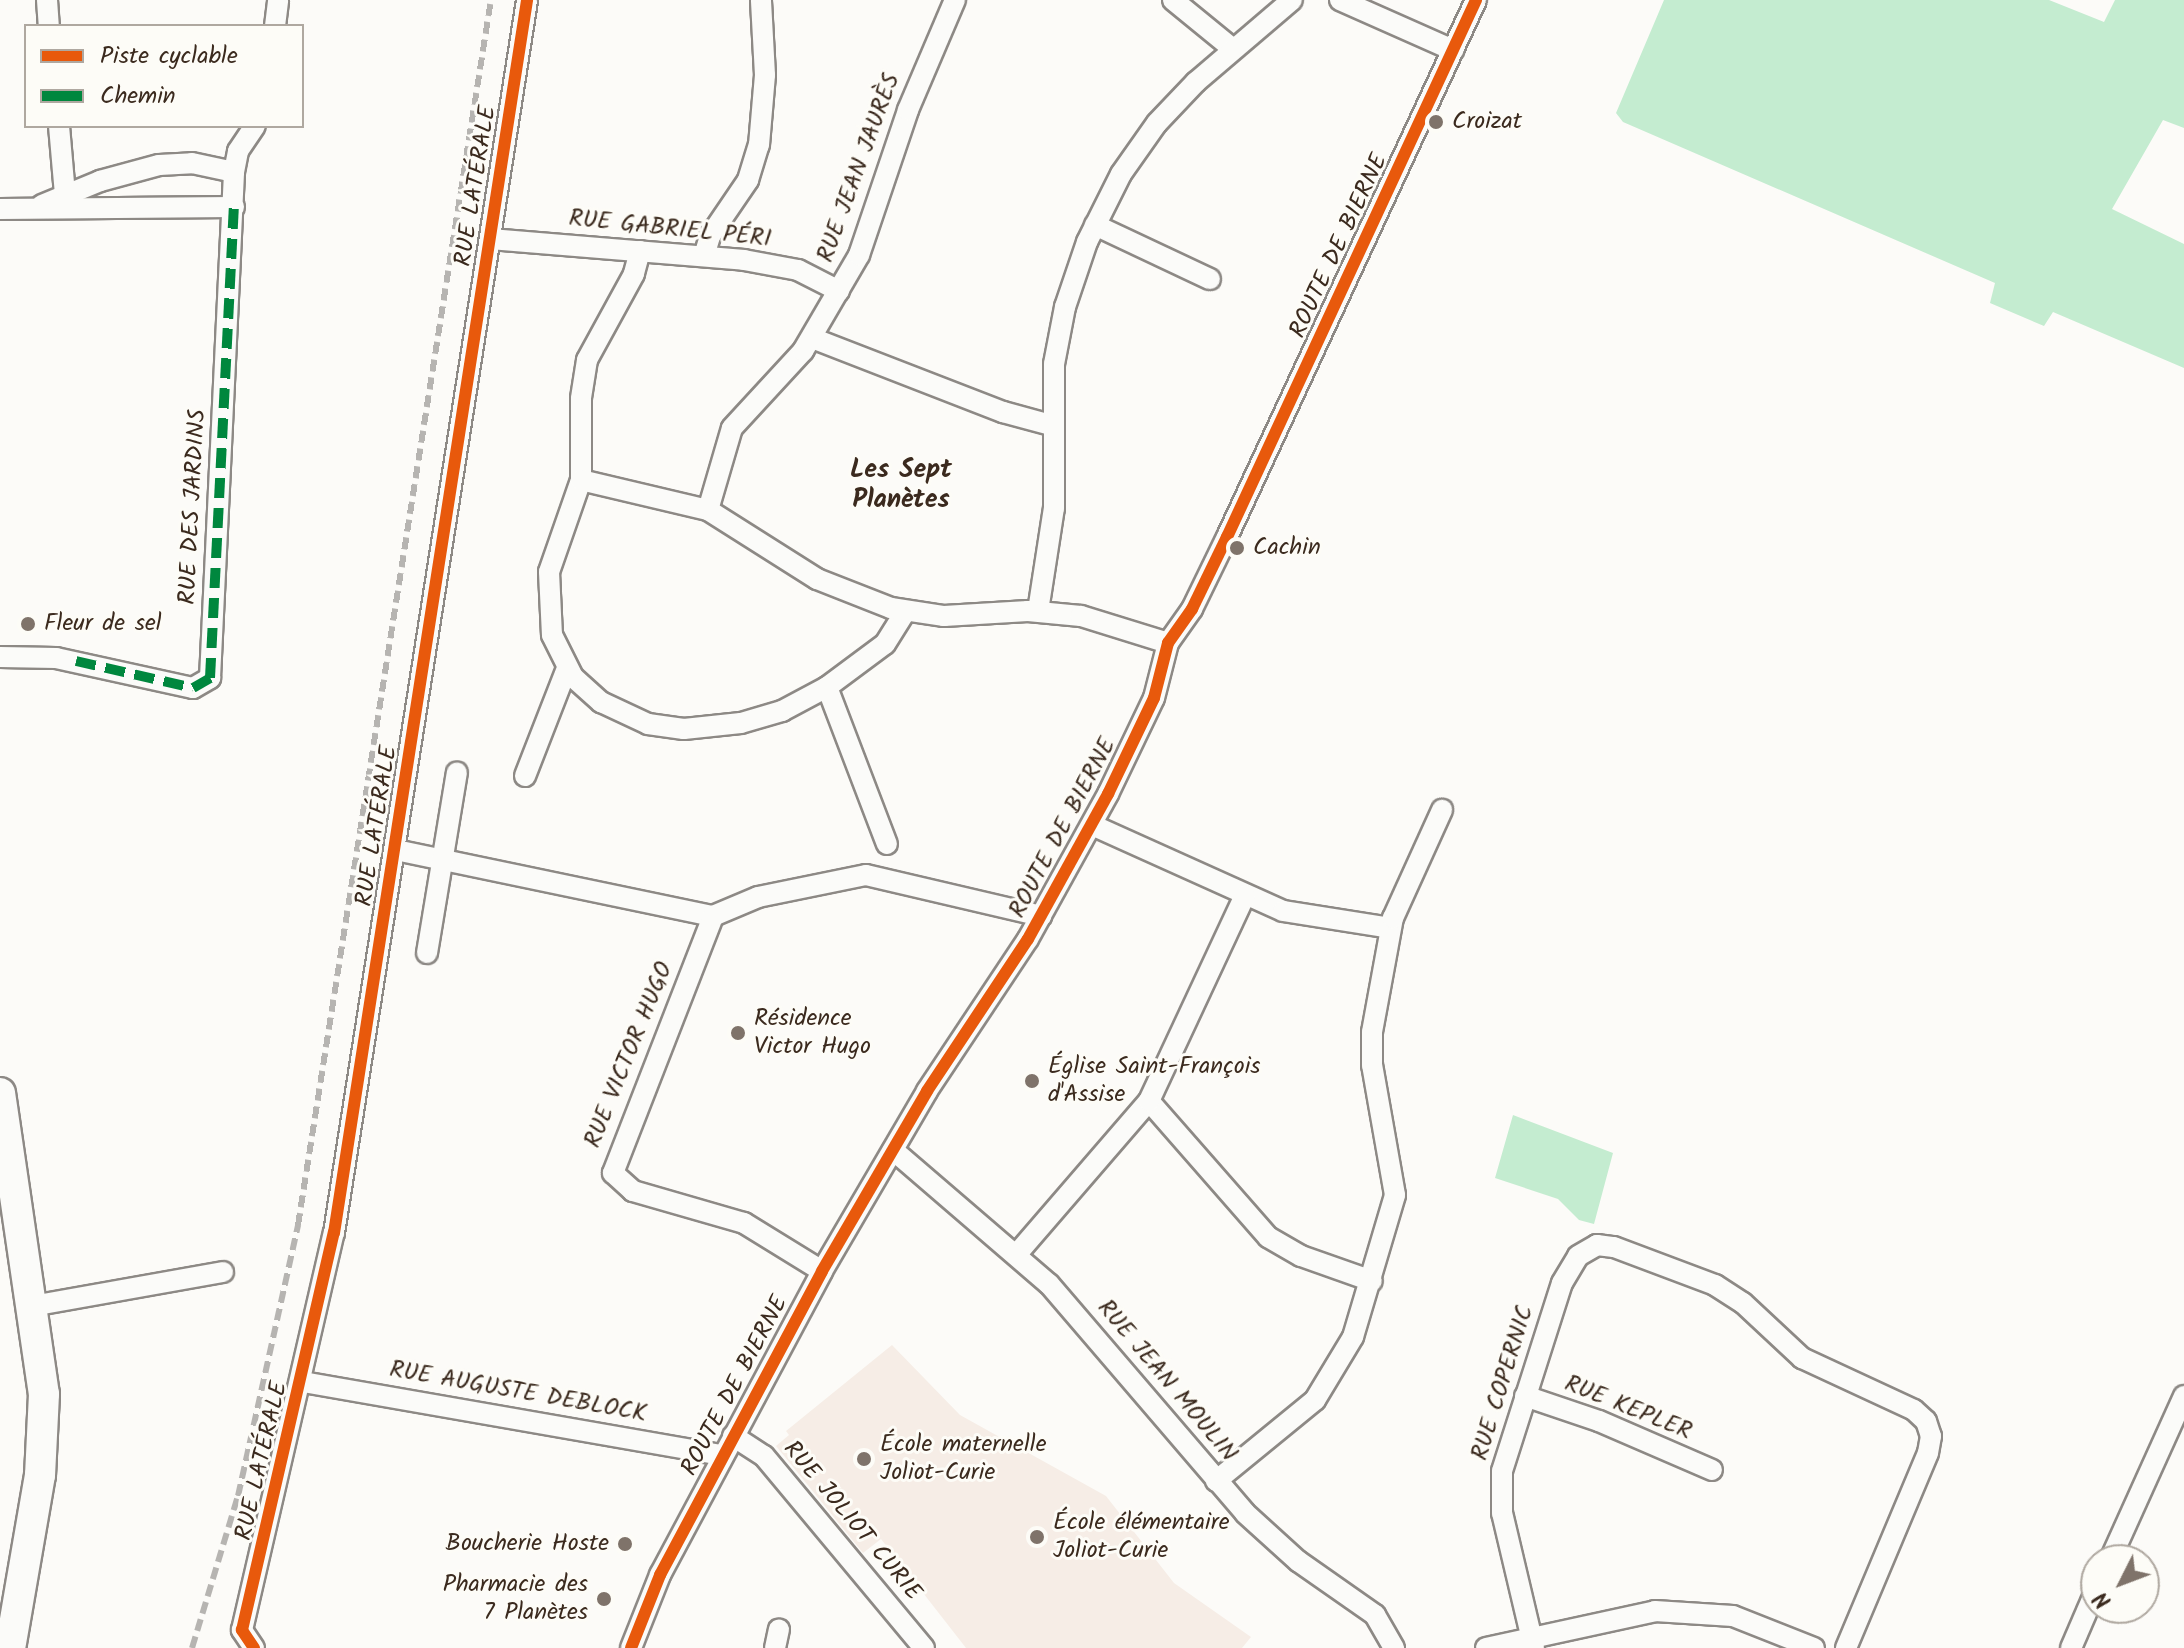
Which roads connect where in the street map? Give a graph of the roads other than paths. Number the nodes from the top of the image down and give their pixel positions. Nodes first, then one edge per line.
1 (47, 0) edge
2 (278, 0) edge
3 (527, 0) edge
4 (761, 0) edge
5 (955, 0) edge
6 (1173, 0) edge
7 (1292, 0) edge
8 (1340, 0) edge
9 (1476, 0) edge
10 (49, 24) edge
11 (275, 24) edge
12 (1233, 49) junction
13 (1453, 50) junction
14 (59, 128) edge
15 (254, 128) edge
16 (234, 172) junction
17 (66, 202) junction
18 (234, 207) junction
19 (0, 209) edge
20 (1095, 225) junction
21 (490, 239) junction
22 (640, 251) junction
23 (704, 256) junction
24 (1210, 279) dead end
25 (839, 291) junction
26 (812, 338) junction
27 (1051, 425) junction
28 (581, 480) junction
29 (708, 510) junction
30 (906, 611) junction
31 (1038, 611) junction
32 (1168, 643) junction
33 (0, 657) edge
34 (567, 668) junction
35 (827, 687) junction
36 (457, 772) dead end
37 (525, 776) dead end
38 (1442, 810) dead end
39 (1092, 825) junction
40 (887, 844) dead end
41 (396, 850) junction
42 (442, 859) junction
43 (1245, 895) junction
44 (713, 916) junction
45 (1041, 916) junction
46 (1390, 928) junction
47 (427, 953) dead end
48 (0, 1093) edge
49 (1149, 1101) junction
50 (893, 1150) junction
51 (1016, 1255) junction
52 (822, 1271) junction
53 (223, 1272) dead end
54 (1372, 1281) junction
55 (32, 1306) junction
56 (37, 1338) junction
57 (303, 1382) junction
58 (1525, 1396) junction
59 (2184, 1396) edge
60 (733, 1436) junction
61 (723, 1455) junction
62 (1712, 1470) dead end
63 (1216, 1481) junction
64 (2117, 1544) edge
65 (0, 1602) edge
66 (2081, 1624) edge
67 (1533, 1643) edge
68 (10, 1648) edge
69 (254, 1648) edge
70 (631, 1648) edge
71 (924, 1648) edge
72 (1394, 1648) edge
73 (1486, 1648) edge
74 (1814, 1648) edge
75 (1846, 1648) edge
76 (2071, 1648) edge

1 - 10 street
2 - 11 street
3 - 21 street, RUE LATÉRALE
4 - 23 street
5 - 25 street, RUE JEAN JAURÈS
6 - 12 street
7 - 12 street
8 - 13 street
9 - 13 street, ROUTE DE BIERNE
12 - 20 street
13 - 32 street, ROUTE DE BIERNE
14 - 17 street
15 - 16 street, RUE DES JARDINS
16 - 17 street
16 - 18 street, RUE DES JARDINS
17 - 18 street
17 - 19 street
18 - 33 street, RUE DES JARDINS
20 - 24 street
20 - 27 street
21 - 22 street, RUE GABRIEL PÉRI
21 - 41 street, RUE LATÉRALE
22 - 23 street, RUE GABRIEL PÉRI
22 - 28 street
23 - 25 street, RUE GABRIEL PÉRI
25 - 26 street, RUE JEAN JAURÈS
26 - 27 street
26 - 29 street, RUE JEAN JAURÈS
27 - 31 street
28 - 29 street
28 - 34 street
29 - 30 street
30 - 31 street
30 - 35 street
31 - 32 street
32 - 39 street, ROUTE DE BIERNE
34 - 35 street
34 - 37 street
35 - 40 street
36 - 42 street
38 - 46 street
39 - 43 street
39 - 45 street, ROUTE DE BIERNE
41 - 42 street
41 - 57 street, RUE LATÉRALE
42 - 44 street
42 - 47 street
43 - 46 street
43 - 49 street
44 - 45 street
44 - 52 street, RUE VICTOR HUGO
45 - 50 street, ROUTE DE BIERNE
46 - 54 street
48 - 55 main road
49 - 51 street
49 - 54 street
50 - 51 street, RUE JEAN MOULIN
50 - 52 street, ROUTE DE BIERNE
51 - 63 street, RUE JEAN MOULIN
52 - 60 street, ROUTE DE BIERNE
53 - 55 street
54 - 63 street
55 - 56 main road
56 - 65 main road
56 - 68 main road
57 - 61 street, RUE AUGUSTE DEBLOCK
57 - 69 street, RUE LATÉRALE
58 - 62 street, RUE KEPLER
58 - 67 street, RUE COPERNIC
58 - 75 street, RUE COPERNIC
59 - 64 street
60 - 61 street, ROUTE DE BIERNE
60 - 71 street, RUE JOLIOT CURIE
61 - 70 street, ROUTE DE BIERNE
63 - 72 street, RUE JEAN MOULIN
66 - 76 street
67 - 73 street
67 - 74 street

